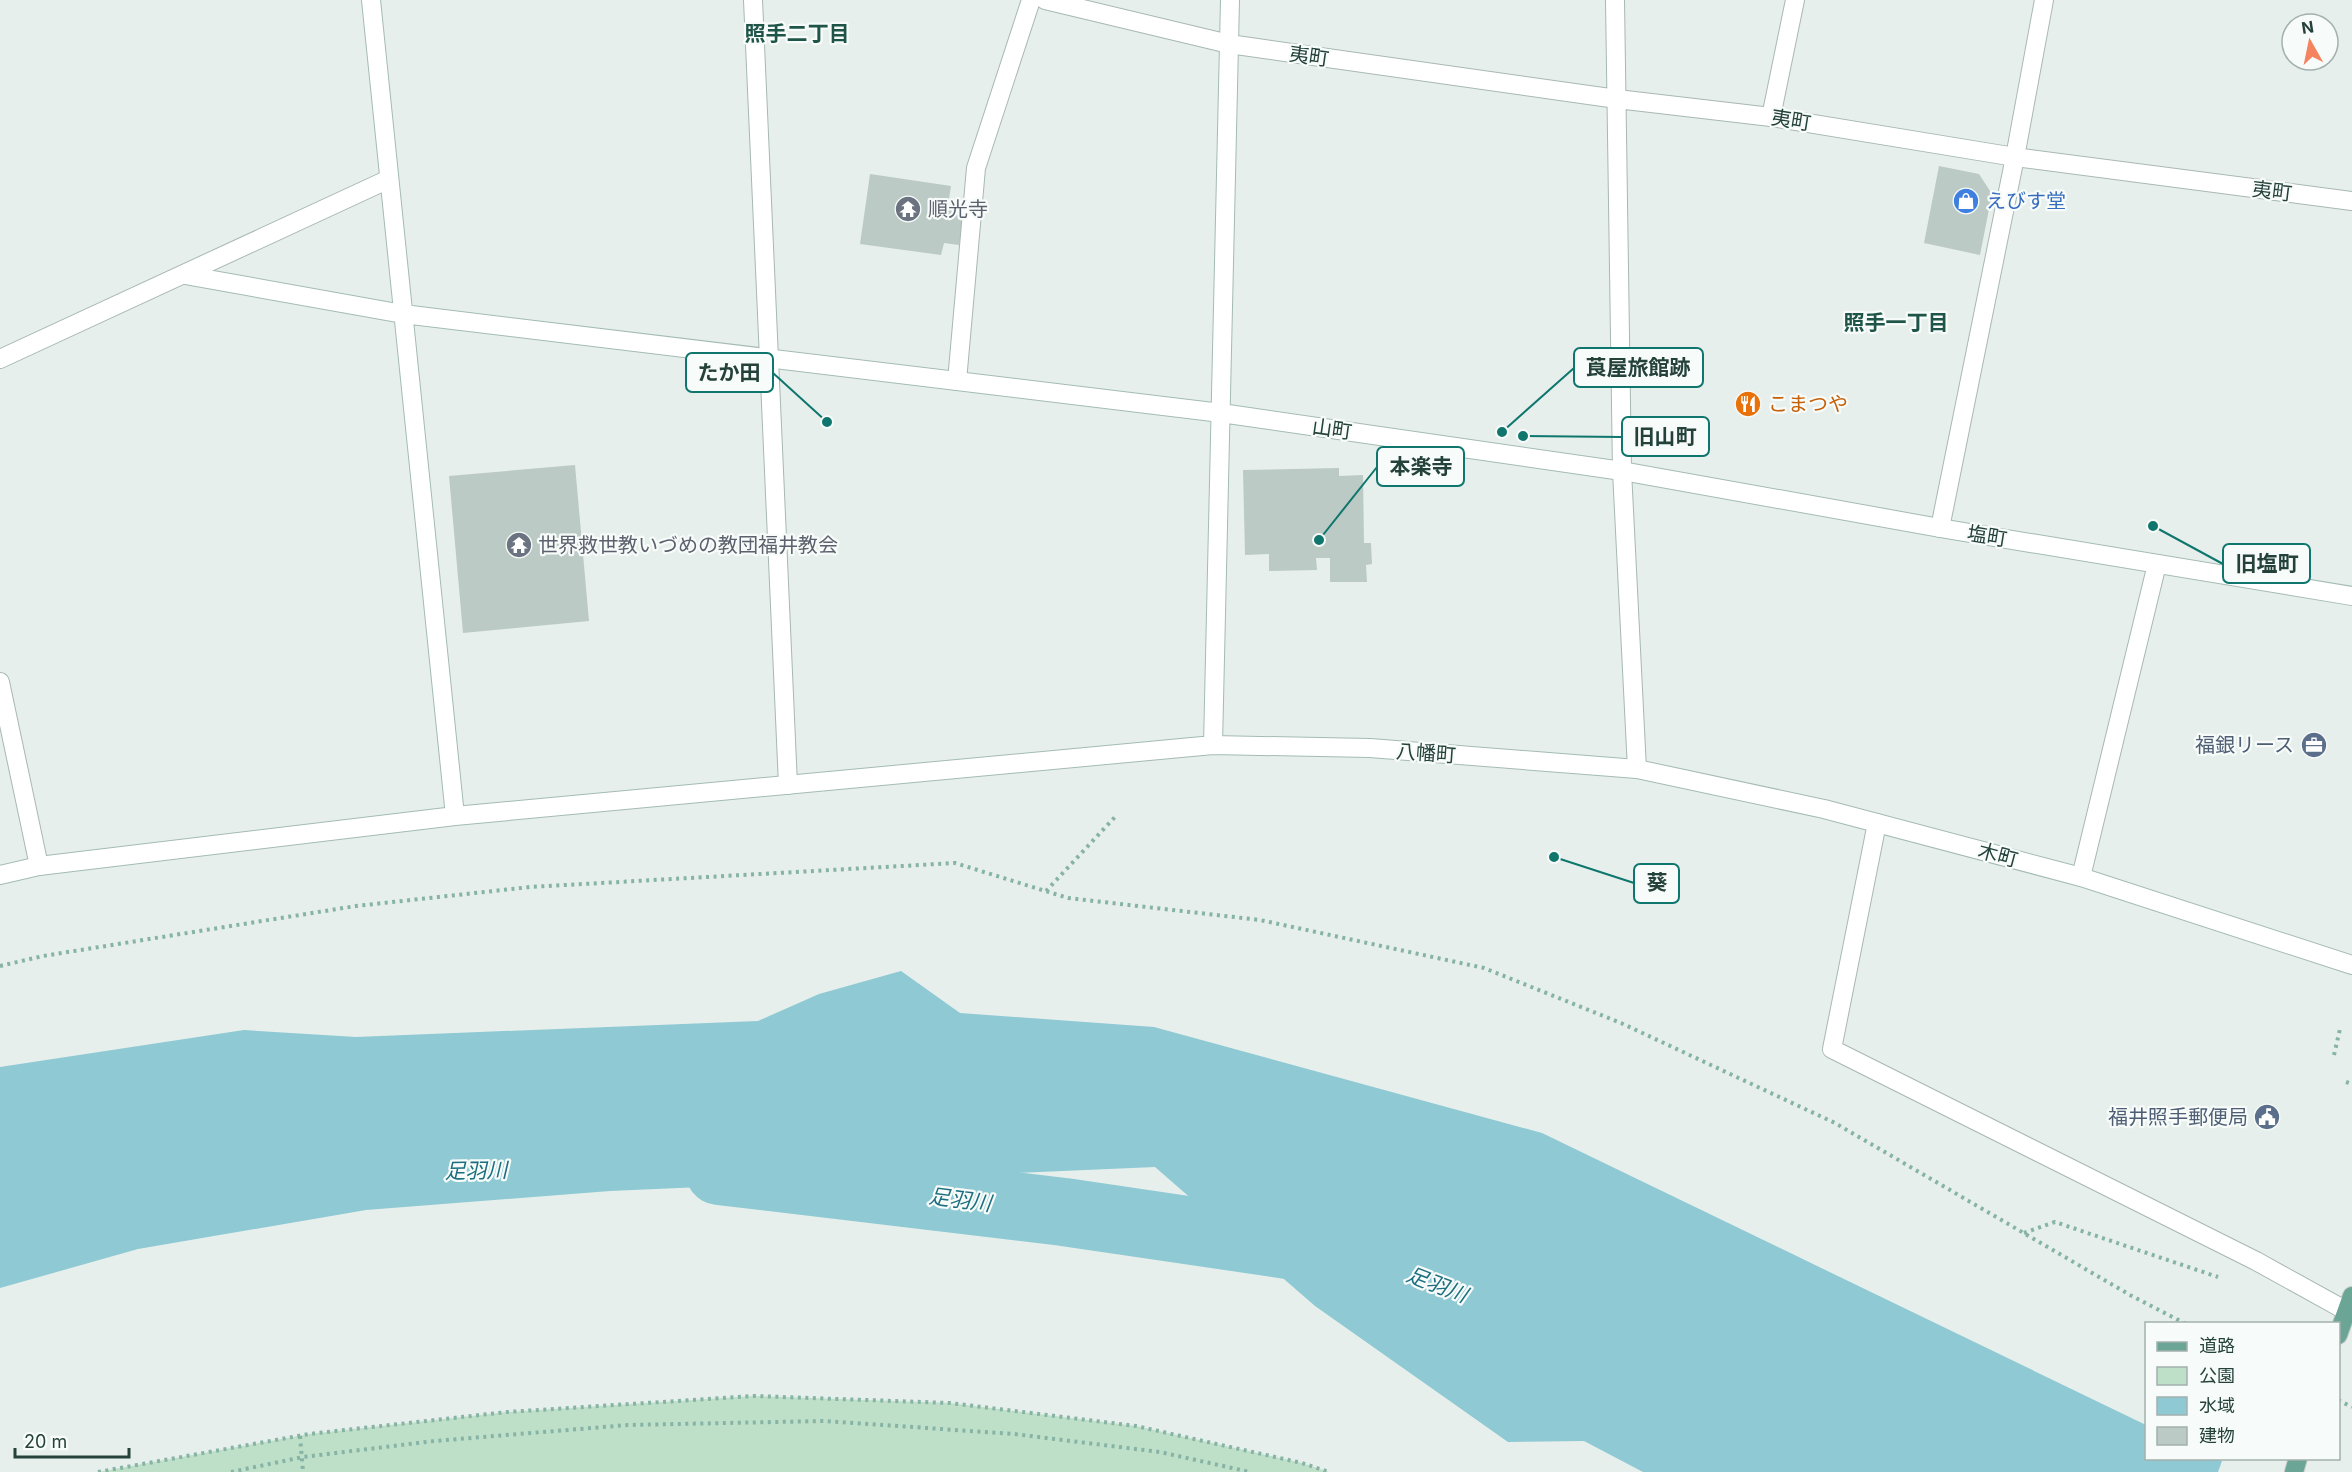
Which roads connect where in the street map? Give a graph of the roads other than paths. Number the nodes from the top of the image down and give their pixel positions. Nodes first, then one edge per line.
1 (371, 0) edge
2 (753, 0) edge
3 (1030, 0) edge
4 (1045, 0) edge
5 (1230, 0) edge
6 (1615, 0) edge
7 (1795, 0) edge
8 (2044, 0) edge
9 (1229, 44) junction
10 (1617, 99) junction
11 (1771, 117) junction
12 (2015, 157) junction
13 (389, 179) junction
14 (2352, 201) edge
15 (185, 274) junction
16 (403, 314) junction
17 (769, 358) junction
18 (0, 359) edge
19 (957, 381) junction
20 (1221, 413) junction
21 (1622, 471) junction
22 (1940, 528) junction
23 (2157, 564) junction
24 (2352, 596) edge
25 (0, 682) edge
26 (1213, 745) junction
27 (1637, 769) junction
28 (788, 785) junction
29 (455, 816) junction
30 (1877, 823) junction
31 (39, 866) junction
32 (0, 875) edge
33 (2081, 877) junction
34 (2352, 965) edge
35 (2350, 1307) edge
36 (2340, 1330) edge

1 - 13 street
2 - 17 street
3 - 19 street
4 - 9 street, 夷町
5 - 9 street
6 - 10 street
7 - 11 street
8 - 12 street
9 - 10 street, 夷町
9 - 20 street
10 - 11 street, 夷町
10 - 21 street
11 - 12 street, 夷町
12 - 14 street, 夷町
12 - 22 street
13 - 15 street
13 - 16 street
15 - 16 street, 山町
15 - 18 street
16 - 17 street, 山町
16 - 29 street
17 - 19 street, 山町
17 - 28 street
19 - 20 street, 山町
20 - 21 street, 山町
20 - 26 street
21 - 22 street, 塩町
21 - 27 street
22 - 23 street, 塩町
23 - 24 street, 塩町
23 - 33 street
25 - 31 street
26 - 27 street, 八幡町
26 - 28 street, 八幡町
27 - 30 street, 木町
28 - 29 street, 八幡町
29 - 31 street, 八幡町
30 - 33 street, 木町
30 - 35 street
31 - 32 street, 八幡町
33 - 34 street, 木町
35 - 36 main road

